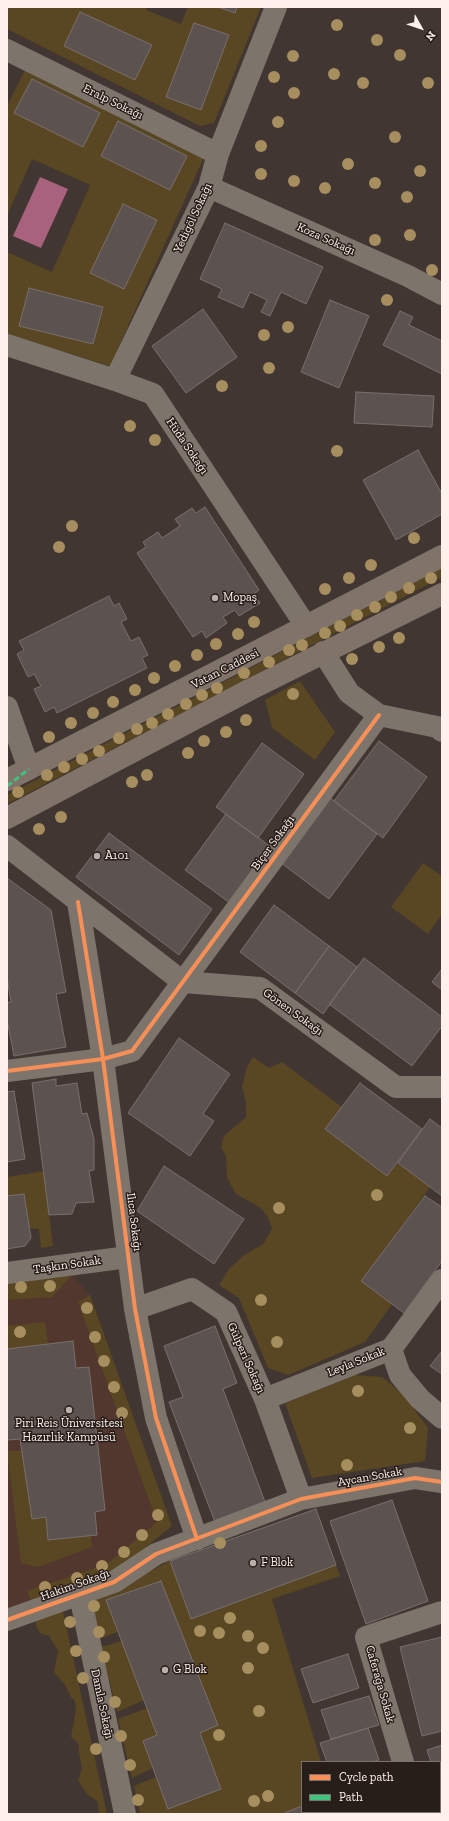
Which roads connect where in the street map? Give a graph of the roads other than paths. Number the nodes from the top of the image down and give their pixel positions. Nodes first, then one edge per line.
1 (276, 7) edge
2 (7, 50) edge
3 (218, 154) junction
4 (209, 187) junction
5 (442, 294) edge
6 (7, 345) edge
7 (115, 380) junction
8 (442, 556) edge
9 (442, 594) edge
10 (306, 626) junction
11 (323, 652) junction
12 (7, 707) edge
13 (379, 715) junction
14 (442, 730) edge
15 (29, 769) junction
16 (7, 780) edge
17 (7, 818) edge
18 (7, 846) edge
19 (78, 902) junction
20 (183, 982) junction
21 (103, 1059) junction
22 (7, 1071) edge
23 (442, 1087) edge
24 (128, 1257) junction
25 (7, 1273) edge
26 (442, 1280) edge
27 (135, 1308) junction
28 (391, 1349) junction
29 (265, 1399) junction
30 (442, 1418) edge
31 (442, 1482) edge
32 (301, 1499) junction
33 (197, 1539) junction
34 (80, 1595) junction
35 (442, 1612) edge
36 (7, 1620) edge
37 (403, 1761) edge
38 (125, 1814) edge

1 - 3 street, Yedigöl Sokağı
2 - 3 street, Eralp Sokağı
3 - 4 street, Yedigöl Sokağı
4 - 5 street, Koza Sokağı
4 - 7 street, Yedigöl Sokağı
6 - 7 street, Hüda Sokağı
7 - 10 street, Hüda Sokağı
8 - 10 main road, Vatan Caddesi
9 - 11 main road
10 - 15 main road, Vatan Caddesi
11 - 13 street
11 - 17 main road
12 - 15 street
13 - 14 street
13 - 20 street, Biçer Sokağı
15 - 16 main road, Vatan Caddesi
18 - 19 street
19 - 20 street
19 - 21 street, Ilıca Sokağı
20 - 21 street, Biçer Sokağı
20 - 23 street, Gönen Sokağı
21 - 22 street, Biçer Sokağı
21 - 24 street, Ilıca Sokağı
24 - 25 street, Taşkın Sokak
24 - 27 street, Ilıca Sokağı
26 - 28 street, Leyla Sokak
27 - 29 street, Gülperi Sokağı
27 - 33 street, Ilıca Sokağı
28 - 29 street, Leyla Sokak
28 - 30 street
29 - 32 street, Gülperi Sokağı
31 - 32 street, Aycan Sokak
32 - 33 street, Hakim Sokağı
33 - 34 street, Hakim Sokağı
34 - 36 street, Hakim Sokağı
34 - 38 street, Damla Sokağı
35 - 37 street, Caferağa Sokak

